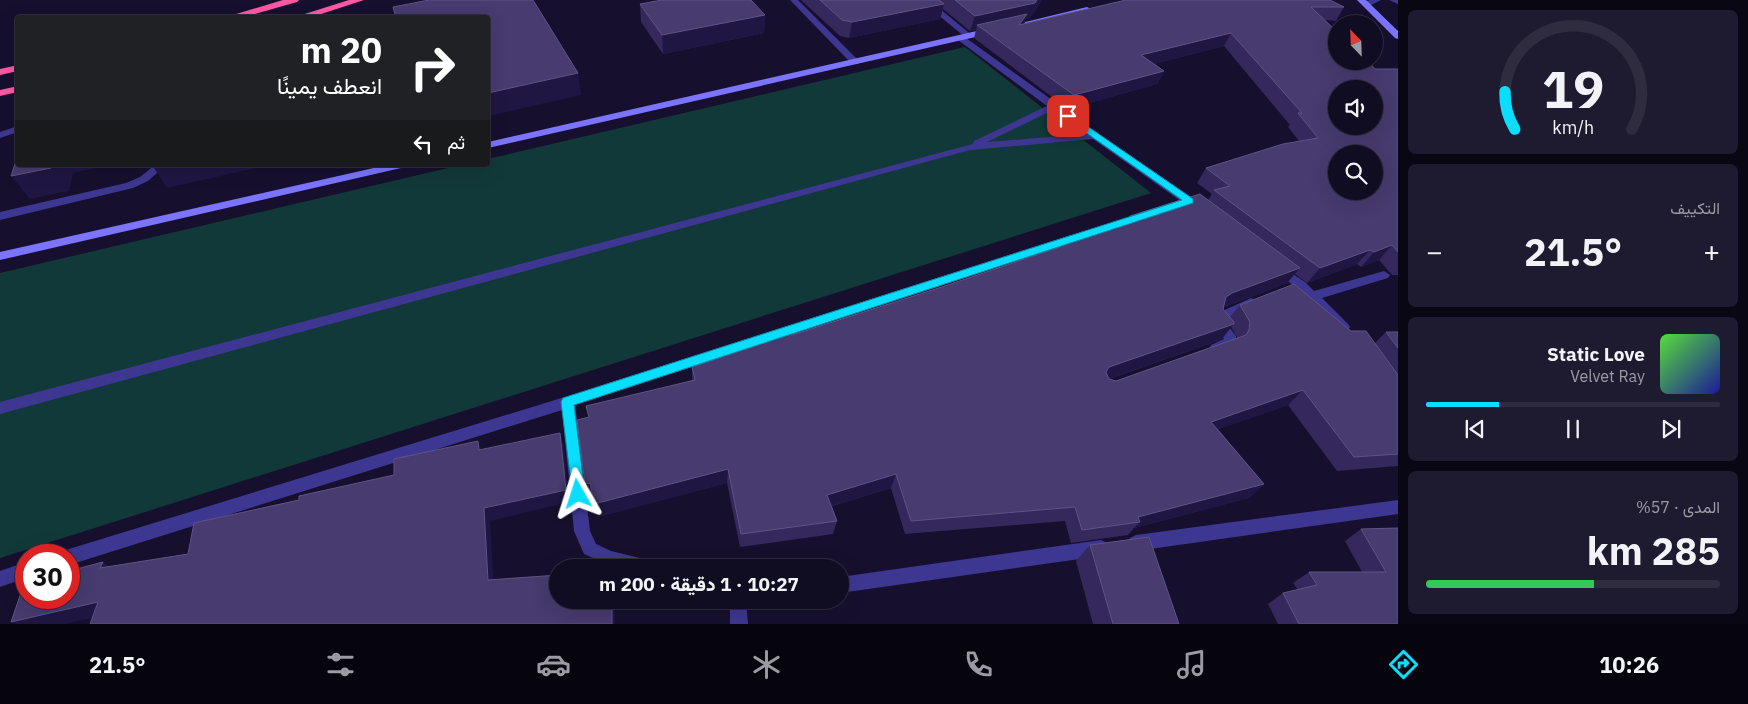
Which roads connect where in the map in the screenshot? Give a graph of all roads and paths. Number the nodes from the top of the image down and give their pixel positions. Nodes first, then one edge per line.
1 (294, 0) edge
2 (358, 0) edge
3 (794, 0) edge
4 (924, 0) edge
5 (1377, 0) edge
6 (1394, 0) edge
7 (1364, 2) edge
8 (1398, 2) edge
9 (1100, 7) edge
10 (239, 15) edge
11 (307, 15) edge
12 (1398, 36) edge
13 (965, 37) junction
14 (855, 62) junction
15 (15, 69) edge
16 (0, 72) edge
17 (15, 90) edge
18 (0, 93) edge
19 (1054, 106) junction
20 (15, 130) edge
21 (0, 135) edge
22 (1095, 136) junction
23 (490, 145) edge
24 (970, 147) junction
25 (159, 167) edge
26 (392, 167) edge
27 (1190, 201) junction
28 (1171, 207) edge
29 (1206, 213) edge
30 (0, 216) edge
31 (1086, 235) edge
32 (0, 256) edge
33 (1269, 261) edge
34 (1384, 275) dead end
35 (1301, 285) junction
36 (1284, 291) edge
37 (1312, 296) junction
38 (1267, 298) edge
39 (1350, 332) edge
40 (1206, 353) edge
41 (568, 402) junction
42 (0, 408) edge
43 (1398, 507) edge
44 (80, 554) edge
45 (614, 559) edge
46 (15, 574) edge
47 (0, 579) edge
48 (849, 583) edge
49 (738, 609) edge
50 (739, 624) edge

1 - 10 highway
2 - 11 highway
3 - 14 street
4 - 13 street
5 - 7 street
6 - 8 street
7 - 12 street
9 - 13 street
13 - 14 street
13 - 19 street
14 - 23 street
15 - 16 highway
17 - 18 highway
19 - 22 street
19 - 24 street
20 - 21 street
22 - 24 street
22 - 27 street
24 - 42 street
25 - 30 street
26 - 32 street
27 - 28 street
27 - 29 street
31 - 41 street
33 - 35 street
34 - 37 street
35 - 36 street
35 - 37 street
37 - 39 street
38 - 40 street
41 - 44 street
41 - 45 street
43 - 48 street
46 - 47 street
49 - 50 street

